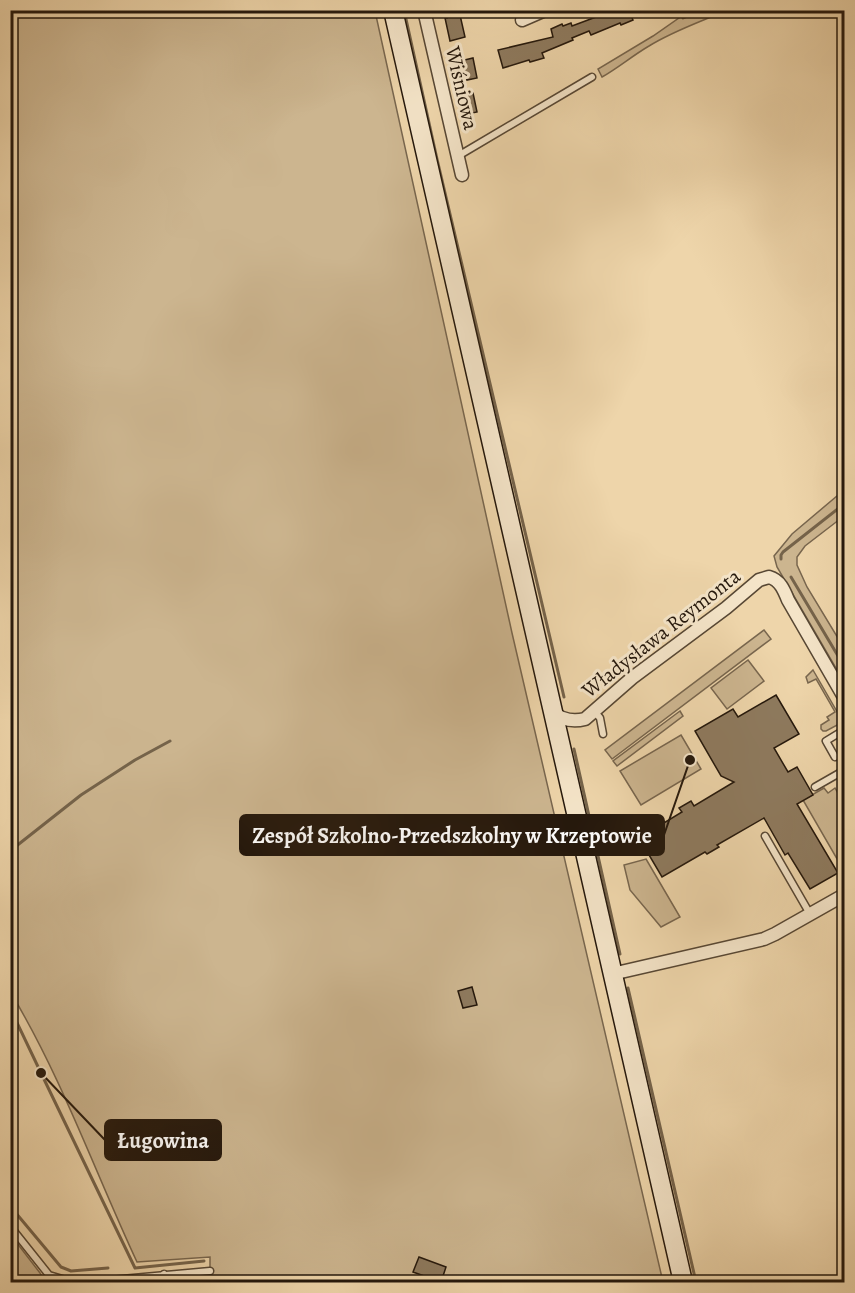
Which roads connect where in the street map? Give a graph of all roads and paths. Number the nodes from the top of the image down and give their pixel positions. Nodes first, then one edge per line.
1 (393, 10) edge
2 (424, 10) edge
3 (545, 10) edge
4 (522, 20) dead end
5 (592, 77) dead end
6 (458, 156) junction
7 (462, 175) dead end
8 (844, 697) edge
9 (594, 711) junction
10 (552, 712) junction
11 (577, 721) junction
12 (844, 730) edge
13 (603, 734) dead end
14 (560, 745) junction
15 (835, 757) dead end
16 (843, 771) dead end
17 (815, 787) dead end
18 (765, 836) dead end
19 (844, 895) edge
20 (810, 914) junction
21 (612, 974) junction
22 (10, 1226) edge
23 (210, 1270) dead end
24 (164, 1274) junction
25 (49, 1275) junction
26 (52, 1282) edge
27 (87, 1282) edge
28 (168, 1282) edge
29 (683, 1282) edge

1 - 10 street
2 - 6 street, Wiśniowa
3 - 4 street
5 - 6 lane
6 - 7 street, Wiśniowa
8 - 9 street, Władysława Reymonta
9 - 11 street, Władysława Reymonta
9 - 13 lane
10 - 11 street, Władysława Reymonta
10 - 14 street
11 - 14 street, Władysława Reymonta
12 - 15 lane
14 - 21 street
16 - 17 lane
18 - 20 lane
19 - 20 street
20 - 21 street
21 - 29 street
22 - 25 lane
23 - 24 lane
24 - 27 lane
24 - 28 lane
25 - 26 lane
25 - 27 lane

